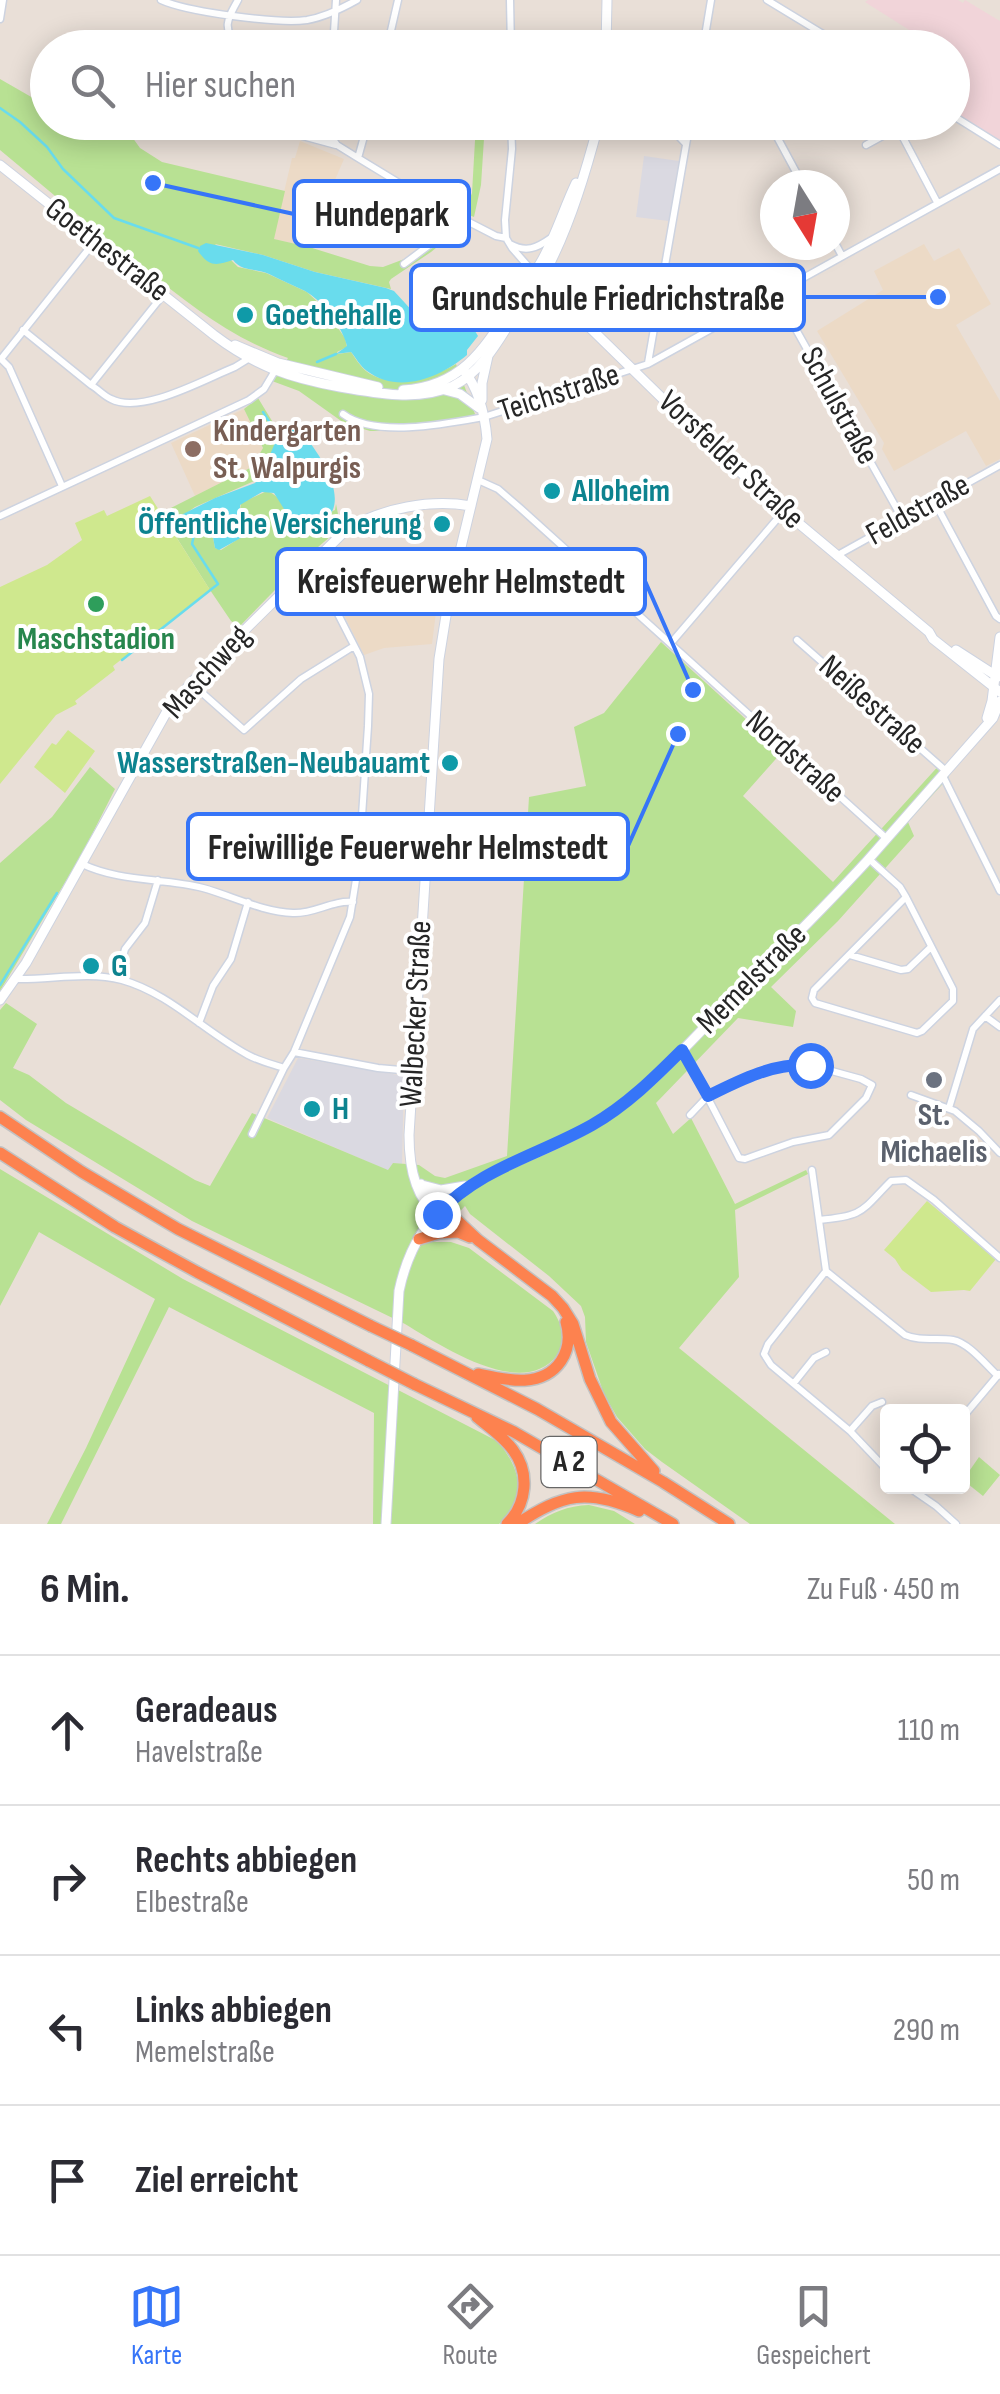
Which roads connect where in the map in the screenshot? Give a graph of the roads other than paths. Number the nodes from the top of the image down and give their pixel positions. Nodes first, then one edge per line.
1 (4, 0) edge
2 (161, 0) edge
3 (238, 0) edge
4 (336, 0) edge
5 (357, 0) edge
6 (398, 0) edge
7 (510, 0) edge
8 (607, 0) edge
9 (711, 0) edge
10 (768, 0) edge
11 (335, 12) junction
12 (230, 15) junction
13 (0, 19) edge
14 (228, 30) edge
15 (334, 30) edge
16 (391, 30) edge
17 (511, 30) edge
18 (606, 30) edge
19 (707, 30) edge
20 (816, 30) edge
21 (970, 127) edge
22 (316, 140) edge
23 (334, 140) edge
24 (363, 140) edge
25 (512, 140) edge
26 (594, 140) edge
27 (682, 140) edge
28 (687, 140) edge
29 (779, 140) edge
30 (875, 140) edge
31 (904, 140) edge
32 (686, 144) junction
33 (337, 145) junction
34 (866, 145) dead end
35 (1000, 145) edge
36 (358, 158) junction
37 (0, 166) edge
38 (1000, 169) edge
39 (795, 170) edge
40 (584, 172) junction
41 (938, 202) junction
42 (464, 218) junction
43 (551, 238) junction
44 (95, 241) junction
45 (507, 241) junction
46 (850, 252) edge
47 (835, 260) edge
48 (404, 264) dead end
49 (537, 276) junction
50 (776, 294) junction
51 (163, 295) junction
52 (24, 330) junction
53 (214, 335) junction
54 (488, 355) junction
55 (1, 358) edge
56 (248, 359) junction
57 (648, 364) junction
58 (276, 367) junction
59 (634, 369) junction
60 (466, 372) junction
61 (92, 385) junction
62 (442, 390) junction
63 (343, 414) dead end
64 (484, 415) junction
65 (1000, 465) edge
66 (478, 480) junction
67 (62, 486) junction
68 (934, 501) junction
69 (471, 506) junction
70 (784, 511) junction
71 (0, 516) edge
72 (902, 518) junction
73 (836, 556) junction
74 (309, 566) junction
75 (1000, 618) edge
76 (929, 632) junction
77 (1000, 638) edge
78 (797, 640) dead end
79 (671, 643) junction
80 (354, 646) junction
81 (998, 650) junction
82 (968, 659) junction
83 (191, 683) junction
84 (997, 683) edge
85 (1000, 701) edge
86 (996, 715) edge
87 (982, 730) junction
88 (944, 773) junction
89 (886, 838) junction
90 (869, 858) junction
91 (82, 864) junction
92 (158, 880) junction
93 (1000, 891) edge
94 (906, 897) junction
95 (248, 902) junction
96 (353, 902) junction
97 (931, 947) junction
98 (850, 955) junction
99 (15, 979) junction
100 (117, 979) junction
101 (0, 1000) edge
102 (1000, 1000) edge
103 (984, 1016) junction
104 (198, 1023) junction
105 (1000, 1027) edge
106 (682, 1050) junction
107 (294, 1052) junction
108 (284, 1068) junction
109 (412, 1071) junction
110 (912, 1095) dead end
111 (708, 1096) junction
112 (949, 1108) junction
113 (690, 1115) dead end
114 (2, 1118) edge
115 (252, 1134) dead end
116 (0, 1153) edge
117 (1000, 1153) edge
118 (812, 1170) dead end
119 (419, 1182) junction
120 (468, 1186) junction
121 (440, 1211) junction
122 (819, 1220) junction
123 (458, 1232) junction
124 (419, 1238) junction
125 (478, 1240) junction
126 (1000, 1258) edge
127 (826, 1271) junction
128 (552, 1296) junction
129 (826, 1352) dead end
130 (456, 1368) junction
131 (999, 1374) edge
132 (794, 1383) junction
133 (882, 1402) dead end
134 (462, 1404) junction
135 (970, 1408) edge
136 (850, 1431) junction
137 (880, 1463) edge
138 (663, 1482) junction
139 (918, 1494) edge
140 (386, 1524) edge
141 (507, 1524) edge
142 (517, 1524) edge
143 (671, 1524) edge
144 (729, 1524) edge
145 (956, 1524) edge

1 - 13 street
2 - 12 street
3 - 12 street
4 - 11 street
5 - 11 street
6 - 16 street
7 - 17 street
8 - 18 main road
9 - 19 street
10 - 20 street
11 - 12 street
11 - 15 street
12 - 14 street
21 - 35 street
22 - 33 street
23 - 33 street
24 - 36 street
25 - 45 street
26 - 40 main road
27 - 32 street
28 - 32 street
29 - 39 street
30 - 34 street
31 - 41 street
32 - 57 street
33 - 36 street
36 - 42 street
37 - 44 main road, Goethestraße
38 - 41 street, Teichstraße
40 - 43 main road
40 - 49 main road
41 - 46 street, Teichstraße
42 - 45 street
42 - 48 street
43 - 45 street
43 - 49 main road
44 - 51 main road, Goethestraße
44 - 52 street
45 - 49 street
47 - 50 street, Teichstraße
49 - 54 main road
49 - 59 main road, Vorsfelder Straße
49 - 60 main road
50 - 57 street, Teichstraße
50 - 72 street, Schulstraße
51 - 53 main road, Goethestraße
51 - 61 street
52 - 55 street
52 - 61 street
53 - 56 main road, Goethestraße
53 - 58 main road, Goethestraße
54 - 60 main road
54 - 64 main road
55 - 67 street
56 - 58 main road, Goethestraße
56 - 61 street
57 - 59 street, Teichstraße
58 - 60 main road, Goethestraße
58 - 62 main road, Goethestraße
58 - 67 street
59 - 64 street, Teichstraße
59 - 70 main road, Vorsfelder Straße
60 - 62 main road, Goethestraße
60 - 64 main road, Walbecker Straße
62 - 64 main road
63 - 64 street, Teichstraße
64 - 66 main road, Walbecker Straße
65 - 68 street, Feldstraße
66 - 69 main road, Walbecker Straße
66 - 79 street, Nordstraße
67 - 71 street
68 - 72 street, Feldstraße
68 - 75 street
69 - 74 main road, Maschweg
69 - 109 main road, Walbecker Straße
70 - 73 main road, Vorsfelder Straße
70 - 79 street
72 - 73 street, Feldstraße
73 - 76 main road, Vorsfelder Straße
74 - 80 street
74 - 83 main road, Maschweg
76 - 82 main road, Vorsfelder Straße
76 - 84 main road, Vorsfelder Straße
77 - 81 main road, Memelstraße
78 - 88 street, Neißestraße
79 - 89 street, Nordstraße
80 - 83 street
80 - 96 street
81 - 82 main road
81 - 84 main road, Memelstraße
82 - 84 main road, Vorsfelder Straße
83 - 91 main road, Maschweg
84 - 87 main road, Memelstraße
85 - 86 main road, Memelstraße
86 - 87 main road, Memelstraße
87 - 88 main road, Memelstraße
88 - 89 main road, Memelstraße
88 - 93 street
89 - 90 main road, Memelstraße
90 - 94 street
90 - 106 main road, Memelstraße
91 - 92 street
91 - 99 main road, Maschweg
92 - 95 street
92 - 100 street
94 - 97 street
94 - 98 street
95 - 96 street
95 - 104 street
96 - 107 street
97 - 98 street
97 - 98 street
99 - 100 street
99 - 101 main road, Maschweg
100 - 104 street
102 - 103 street
103 - 105 street
103 - 112 street
104 - 108 street
106 - 111 street
106 - 120 main road, Memelstraße
107 - 108 street
107 - 109 street
108 - 115 street
109 - 119 main road, Walbecker Straße
110 - 112 street
111 - 111 street
111 - 113 street
112 - 117 street
114 - 130 highway, A 2, bridge
116 - 134 highway, A 2, bridge
118 - 122 street
119 - 120 main road
119 - 121 main road, Walbecker Straße
120 - 121 main road, Memelstraße
121 - 123 highway
121 - 124 main road, Memelstraße
121 - 125 highway
122 - 126 street
122 - 127 street
123 - 124 highway
123 - 125 highway
124 - 140 main road, Memelstraße
125 - 128 highway
127 - 131 street
127 - 132 street
128 - 130 highway
128 - 138 highway
129 - 132 street
130 - 138 highway, A 2
131 - 135 street
132 - 136 street
133 - 136 street
134 - 141 highway
134 - 143 highway, A 2
136 - 137 street
138 - 144 highway, A 2
139 - 145 street
142 - 143 highway

